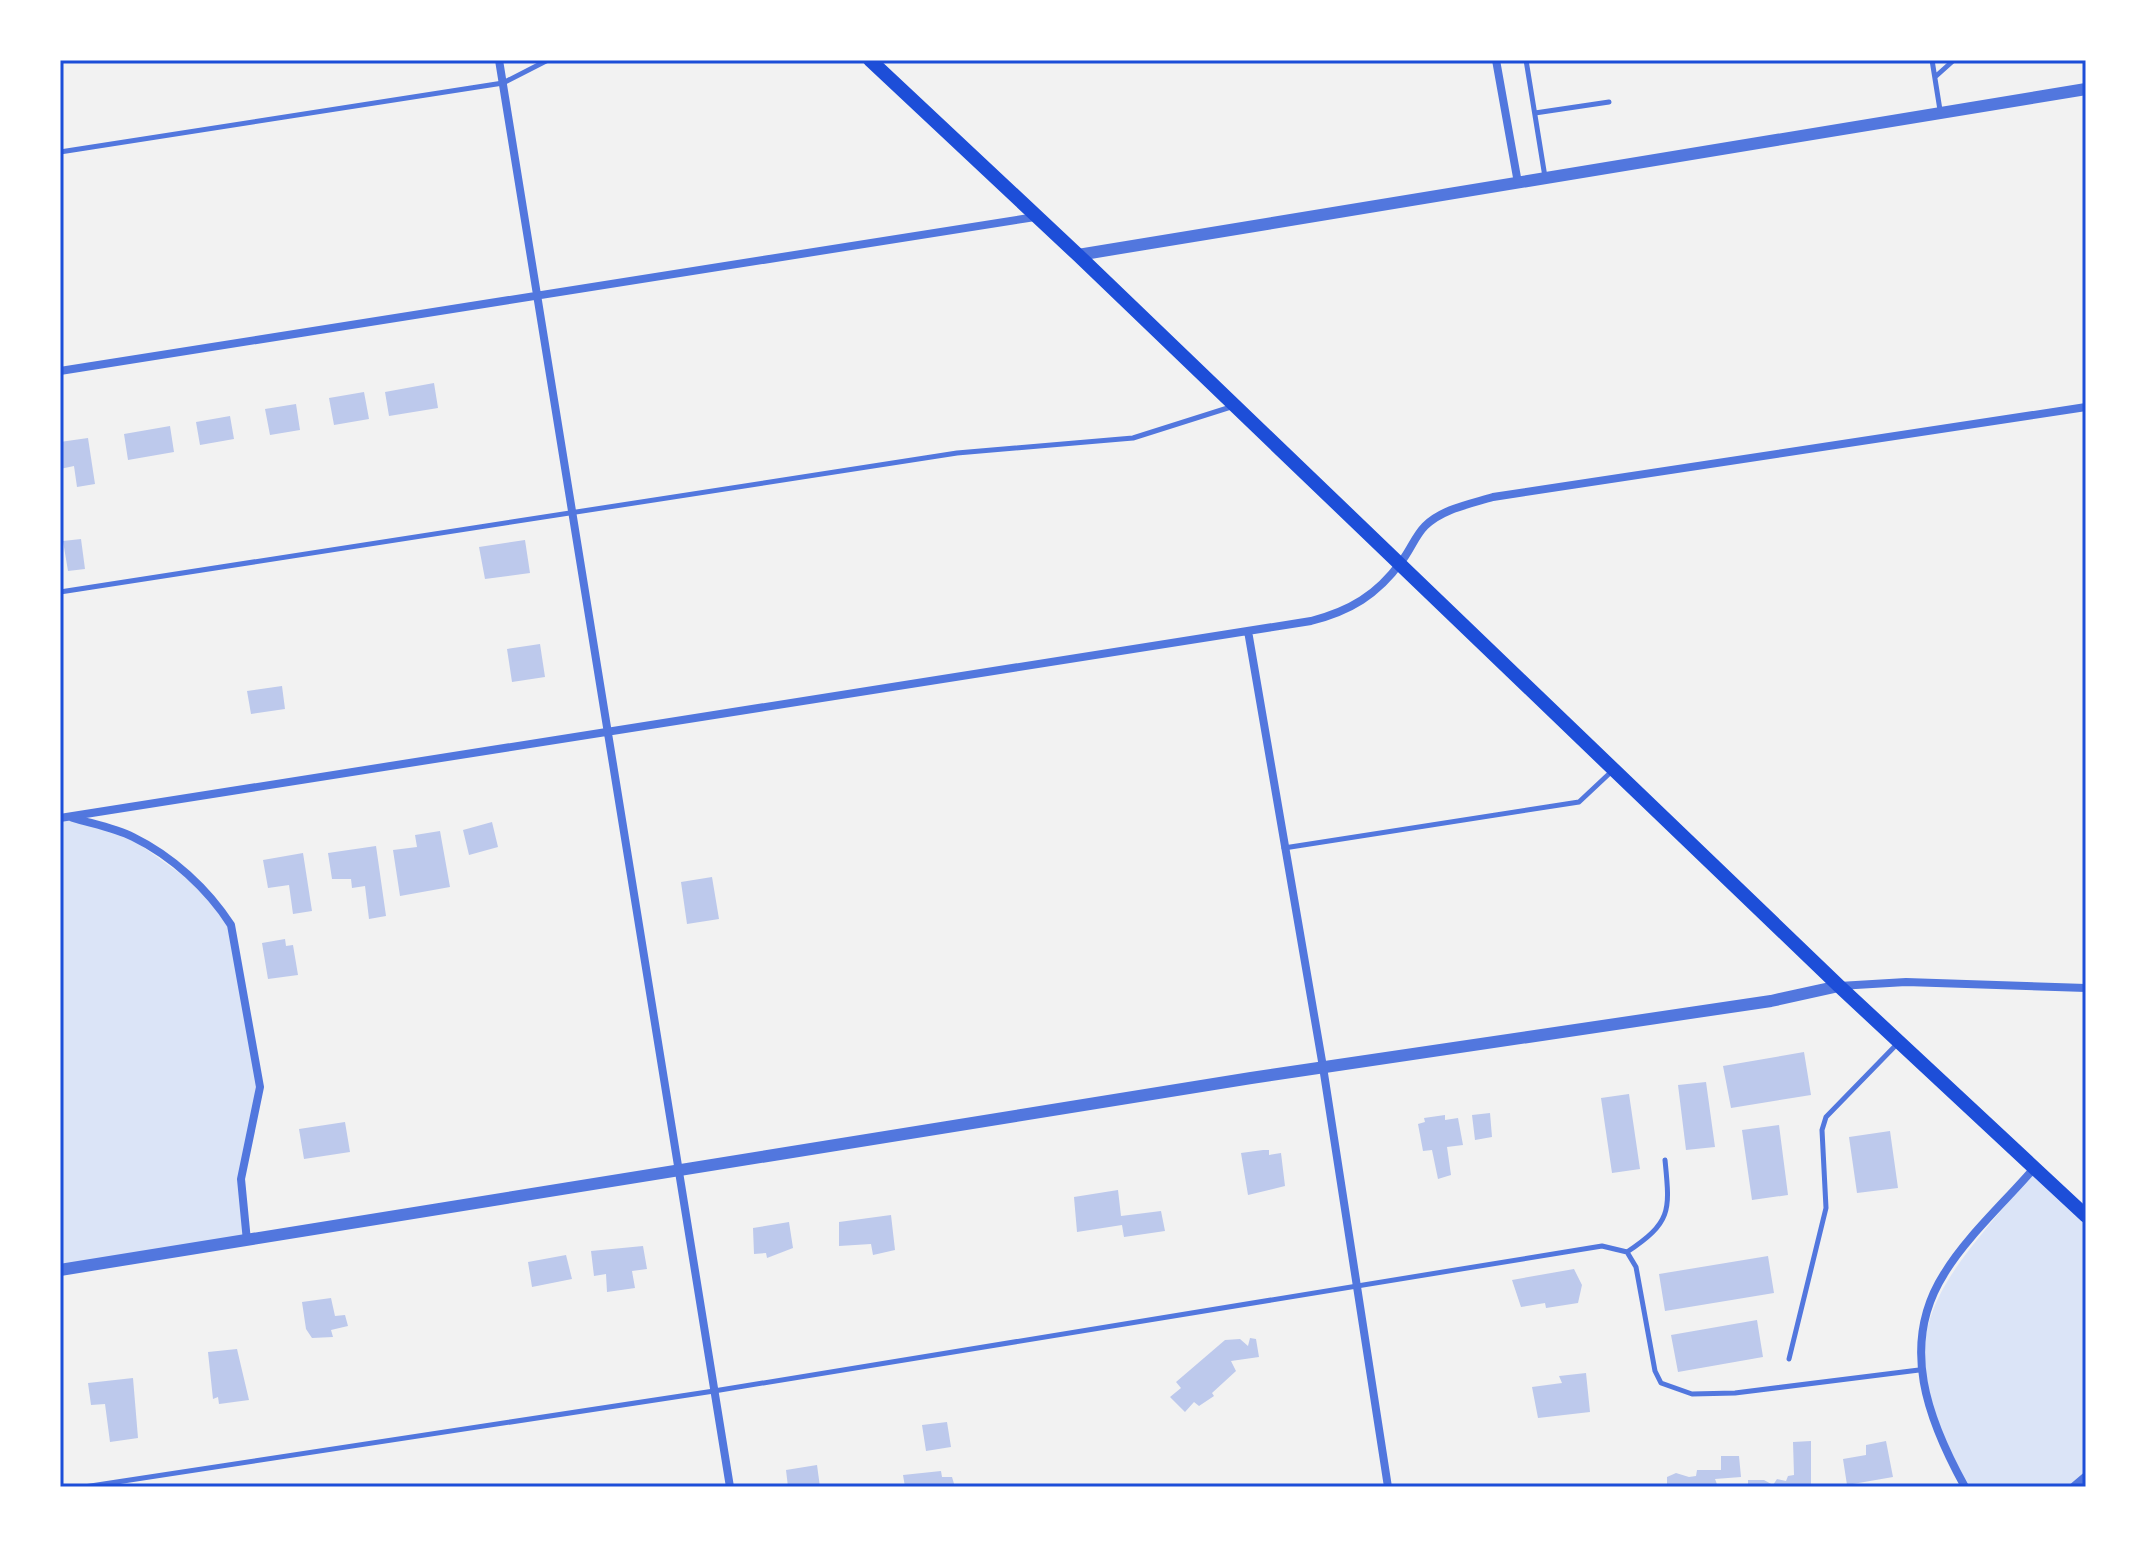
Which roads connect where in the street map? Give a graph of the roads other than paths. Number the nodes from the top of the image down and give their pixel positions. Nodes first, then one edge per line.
1 (499, 60) edge
2 (548, 60) edge
3 (870, 60) edge
4 (1496, 60) edge
5 (1526, 60) edge
6 (1932, 60) edge
7 (1954, 60) edge
8 (1935, 77) junction
9 (503, 83) junction
10 (2086, 89) edge
11 (1609, 102) dead end
12 (1534, 113) junction
13 (1941, 113) junction
14 (60, 152) edge
15 (1545, 178) junction
16 (1518, 183) junction
17 (1036, 217) junction
18 (1078, 255) junction
19 (537, 295) junction
20 (60, 371) edge
21 (1235, 406) junction
22 (2086, 407) edge
23 (573, 512) junction
24 (1401, 563) junction
25 (60, 592) edge
26 (1248, 631) junction
27 (607, 733) junction
28 (1613, 770) junction
29 (64, 817) edge
30 (1283, 848) junction
31 (1839, 986) junction
32 (2086, 988) edge
33 (1899, 1041) junction
34 (1323, 1067) junction
35 (1665, 1160) dead end
36 (2036, 1166) junction
37 (681, 1169) junction
38 (2086, 1216) edge
39 (247, 1241) junction
40 (1627, 1252) junction
41 (60, 1270) edge
42 (1355, 1288) junction
43 (1789, 1359) dead end
44 (1919, 1370) junction
45 (714, 1391) junction
46 (2086, 1476) edge
47 (84, 1487) edge
48 (730, 1487) edge
49 (1388, 1487) edge
50 (1965, 1487) edge
51 (2073, 1487) edge

1 - 9 street
2 - 9 lane
3 - 17 main road
4 - 16 street
5 - 12 lane
6 - 8 lane
7 - 8 lane
8 - 13 lane
9 - 14 lane
9 - 19 street
10 - 13 street
11 - 12 lane
12 - 15 lane
13 - 15 street
15 - 16 street
16 - 18 street
17 - 18 main road
17 - 19 street
18 - 21 main road
19 - 20 street
19 - 23 street
21 - 23 lane
21 - 24 main road
22 - 24 street
23 - 25 lane
23 - 27 street
24 - 26 street
24 - 28 main road
26 - 27 street
26 - 30 street
27 - 29 street
27 - 37 street
28 - 30 lane
28 - 31 main road
29 - 39 street
30 - 34 street
31 - 32 street
31 - 33 main road
31 - 34 street
33 - 36 main road
33 - 43 lane
34 - 37 street
34 - 42 street
35 - 40 lane
36 - 38 main road
36 - 44 street
37 - 39 street
37 - 45 street
39 - 41 street
40 - 42 lane
40 - 44 lane
42 - 45 lane
42 - 49 street
44 - 50 street
45 - 47 lane
45 - 48 street
46 - 51 street

